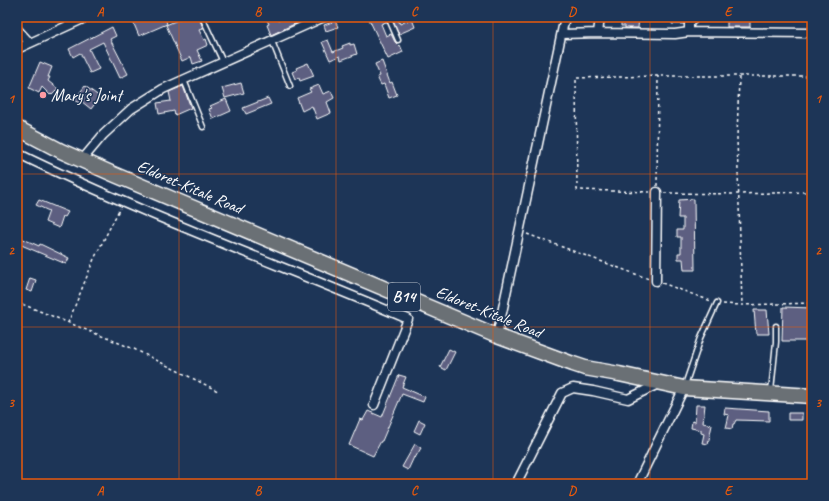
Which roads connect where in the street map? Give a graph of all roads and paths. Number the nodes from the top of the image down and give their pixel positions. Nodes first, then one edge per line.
1 (87, 17) edge
2 (202, 17) edge
3 (324, 17) edge
4 (388, 17) edge
5 (565, 17) edge
6 (600, 17) edge
7 (694, 17) edge
8 (17, 30) edge
9 (689, 32) junction
10 (598, 33) junction
11 (812, 33) edge
12 (562, 34) junction
13 (398, 40) dead end
14 (272, 41) junction
15 (30, 43) junction
16 (17, 49) edge
17 (223, 63) junction
18 (658, 76) junction
19 (740, 76) junction
20 (812, 76) edge
21 (184, 80) junction
22 (290, 86) dead end
23 (203, 127) dead end
24 (17, 128) edge
25 (17, 153) edge
26 (82, 160) junction
27 (657, 192) junction
28 (738, 194) junction
29 (123, 201) junction
30 (812, 201) edge
31 (656, 281) dead end
32 (17, 302) edge
33 (717, 303) dead end
34 (742, 305) dead end
35 (68, 323) junction
36 (776, 326) dead end
37 (497, 336) junction
38 (660, 383) junction
39 (684, 388) junction
40 (218, 391) dead end
41 (770, 393) junction
42 (812, 396) edge
43 (374, 405) dead end
44 (516, 484) edge
45 (637, 484) edge

1 - 15 street
2 - 17 lane
3 - 14 street
4 - 13 lane
5 - 12 street
6 - 10 street
7 - 9 street
8 - 15 street
9 - 10 street
9 - 11 street
10 - 12 street
12 - 37 street
14 - 17 street
14 - 22 lane
15 - 16 street
17 - 21 street
18 - 19 path
18 - 27 path
18 - 27 path
19 - 20 path
19 - 28 path
21 - 23 lane
21 - 26 street
24 - 26 highway, Eldoret-Kitale Road / B14
25 - 29 street
26 - 37 highway, Eldoret-Kitale Road / B14
27 - 28 path
27 - 31 street
28 - 30 path
28 - 34 path
29 - 35 path
29 - 43 street
32 - 35 path
33 - 39 lane
35 - 40 path
36 - 41 lane
37 - 38 highway, Eldoret-Kitale Road / B14
38 - 39 highway, Eldoret-Kitale Road / B14
38 - 44 street
39 - 41 highway, Eldoret-Kitale Road / B14
39 - 45 street
41 - 42 highway, Eldoret-Kitale Road / B14

